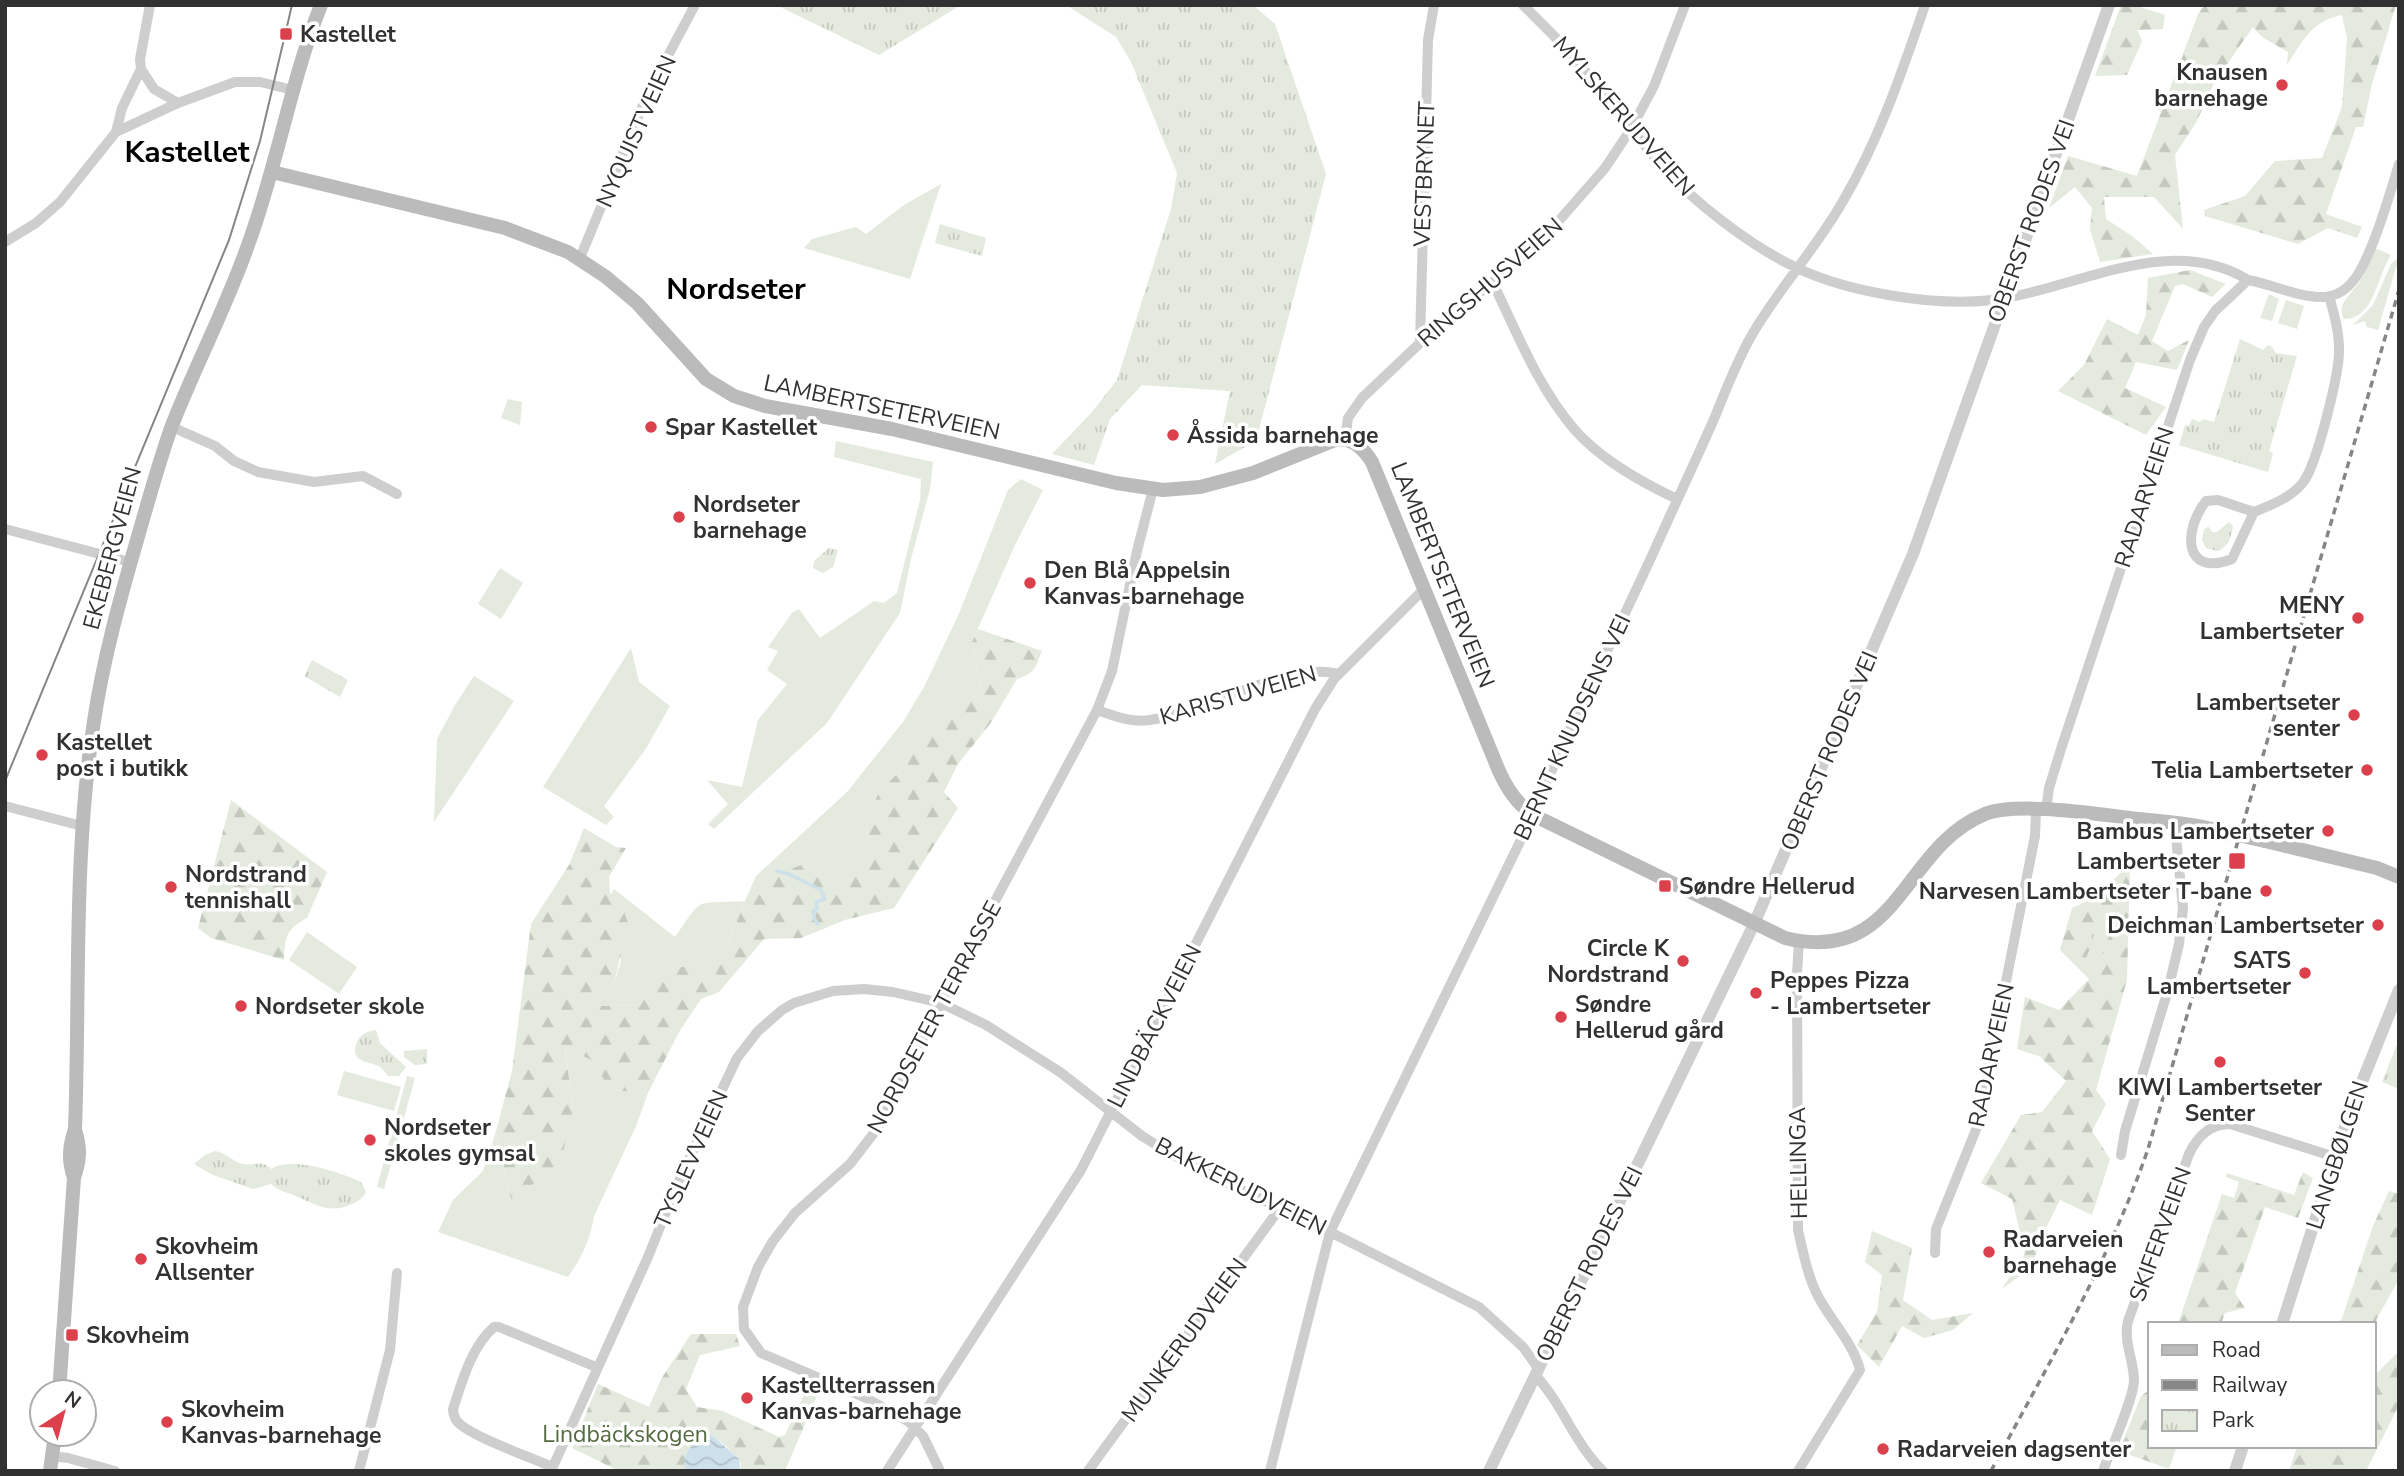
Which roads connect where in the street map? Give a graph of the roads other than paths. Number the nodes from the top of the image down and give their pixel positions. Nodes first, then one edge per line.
1 (150, 5) edge
2 (321, 5) edge
3 (695, 5) edge
4 (1434, 5) edge
5 (1522, 5) edge
6 (1685, 5) edge
7 (1925, 5) edge
8 (2109, 5) edge
9 (141, 69) junction
10 (293, 90) junction
11 (178, 103) junction
12 (1631, 129) junction
13 (116, 132) junction
14 (2399, 164) edge
15 (272, 172) junction
16 (5, 242) edge
17 (580, 258) junction
18 (1796, 268) junction
19 (2248, 280) junction
20 (1493, 283) junction
21 (2329, 296) junction
22 (2004, 298) junction
23 (1420, 343) junction
24 (172, 427) junction
25 (1345, 439) junction
26 (1153, 489) junction
27 (397, 494) dead end
28 (1677, 499) junction
29 (2254, 512) junction
30 (5, 529) edge
31 (130, 562) junction
32 (1424, 589) junction
33 (1338, 674) junction
34 (1097, 710) junction
35 (5, 806) edge
36 (2041, 810) junction
37 (1533, 816) junction
38 (2177, 824) junction
39 (82, 826) junction
40 (2395, 873) edge
41 (1754, 924) junction
42 (1799, 941) junction
43 (2399, 989) edge
44 (942, 1003) junction
45 (1111, 1111) junction
46 (2121, 1155) dead end
47 (2335, 1157) junction
48 (1280, 1208) junction
49 (1331, 1232) junction
50 (1935, 1253) dead end
51 (397, 1273) dead end
52 (2283, 1322) edge
53 (596, 1367) junction
54 (1537, 1371) junction
55 (60, 1378) edge
56 (915, 1428) junction
57 (2241, 1448) edge
58 (51, 1464) edge
59 (552, 1469) edge
60 (115, 1471) edge
61 (359, 1471) edge
62 (887, 1471) edge
63 (940, 1471) edge
64 (1088, 1471) edge
65 (1270, 1471) edge
66 (1489, 1471) edge
67 (1603, 1471) edge
68 (1798, 1471) edge
69 (2103, 1471) edge
70 (2235, 1471) edge

1 - 9 street
2 - 10 main road, EKEBERGVEIEN
3 - 17 street, NYQUISTVEIEN
4 - 23 street, VESTBRYNET
5 - 12 street, MYLSKERUDVEIEN
6 - 12 street, RINGSHUSVEIEN
7 - 18 street, BERNT KNUDSENS VEI
8 - 22 street, OBERST RODES VEI
9 - 11 street
9 - 13 street
10 - 11 street
10 - 15 main road, EKEBERGVEIEN
11 - 13 street
12 - 18 street, MYLSKERUDVEIEN
12 - 20 street, RINGSHUSVEIEN
13 - 16 street
14 - 21 street
15 - 17 main road, LAMBERTSETERVEIEN
15 - 24 main road, EKEBERGVEIEN
17 - 26 main road, LAMBERTSETERVEIEN
18 - 22 street, MYLSKERUDVEIEN
18 - 28 street, BERNT KNUDSENS VEI
19 - 21 street
19 - 22 street, MYLSKERUDVEIEN
19 - 36 street, RADARVEIEN
20 - 23 street, RINGSHUSVEIEN
20 - 28 street
21 - 29 street
22 - 41 street, OBERST RODES VEI
23 - 25 street, RINGSHUSVEIEN
24 - 27 street
24 - 31 main road, EKEBERGVEIEN
25 - 26 main road, LAMBERTSETERVEIEN
25 - 32 main road, LAMBERTSETERVEIEN
26 - 34 street, NORDSETER TERRASSE
28 - 37 street, BERNT KNUDSENS VEI
29 - 29 street
30 - 31 street
31 - 39 main road, EKEBERGVEIEN
32 - 33 street, LINDBÄCKVEIEN
32 - 37 main road, LAMBERTSETERVEIEN
33 - 34 street, KARISTUVEIEN
33 - 45 street, LINDBÄCKVEIEN
34 - 44 street, NORDSETER TERRASSE
35 - 39 street
36 - 38 main road, LAMBERTSETERVEIEN
36 - 42 main road, LAMBERTSETERVEIEN
36 - 50 street, RADARVEIEN
37 - 41 main road, LAMBERTSETERVEIEN
37 - 49 street, BERNT KNUDSENS VEI
38 - 40 main road, LAMBERTSETERVEIEN, bridge
38 - 46 street
39 - 55 main road, EKEBERGVEIEN
41 - 42 main road, LAMBERTSETERVEIEN
41 - 54 street, OBERST RODES VEI
42 - 68 street, HELLINGA
43 - 47 street, LANGBØLGEN
44 - 45 street, BAKKERUDVEIEN
44 - 53 street, TYSLEVVEIEN
44 - 56 street, NORDSETER TERRASSE
45 - 48 street, BAKKERUDVEIEN
45 - 56 street, LINDBÄCKVEIEN
47 - 52 street, LANGBØLGEN
47 - 69 street, SKIFERVEIEN
48 - 49 street, BAKKERUDVEIEN
48 - 64 street, MUNKERUDVEIEN
49 - 54 street, BAKKERUDVEIEN
49 - 65 street, BERNT KNUDSENS VEI
51 - 61 street
53 - 59 street, TYSLEVVEIEN
53 - 59 street
54 - 66 street, OBERST RODES VEI
54 - 67 street, BAKKERUDVEIEN
56 - 62 street, LINDBÄCKVEIEN
56 - 63 street
57 - 70 street
58 - 60 street

